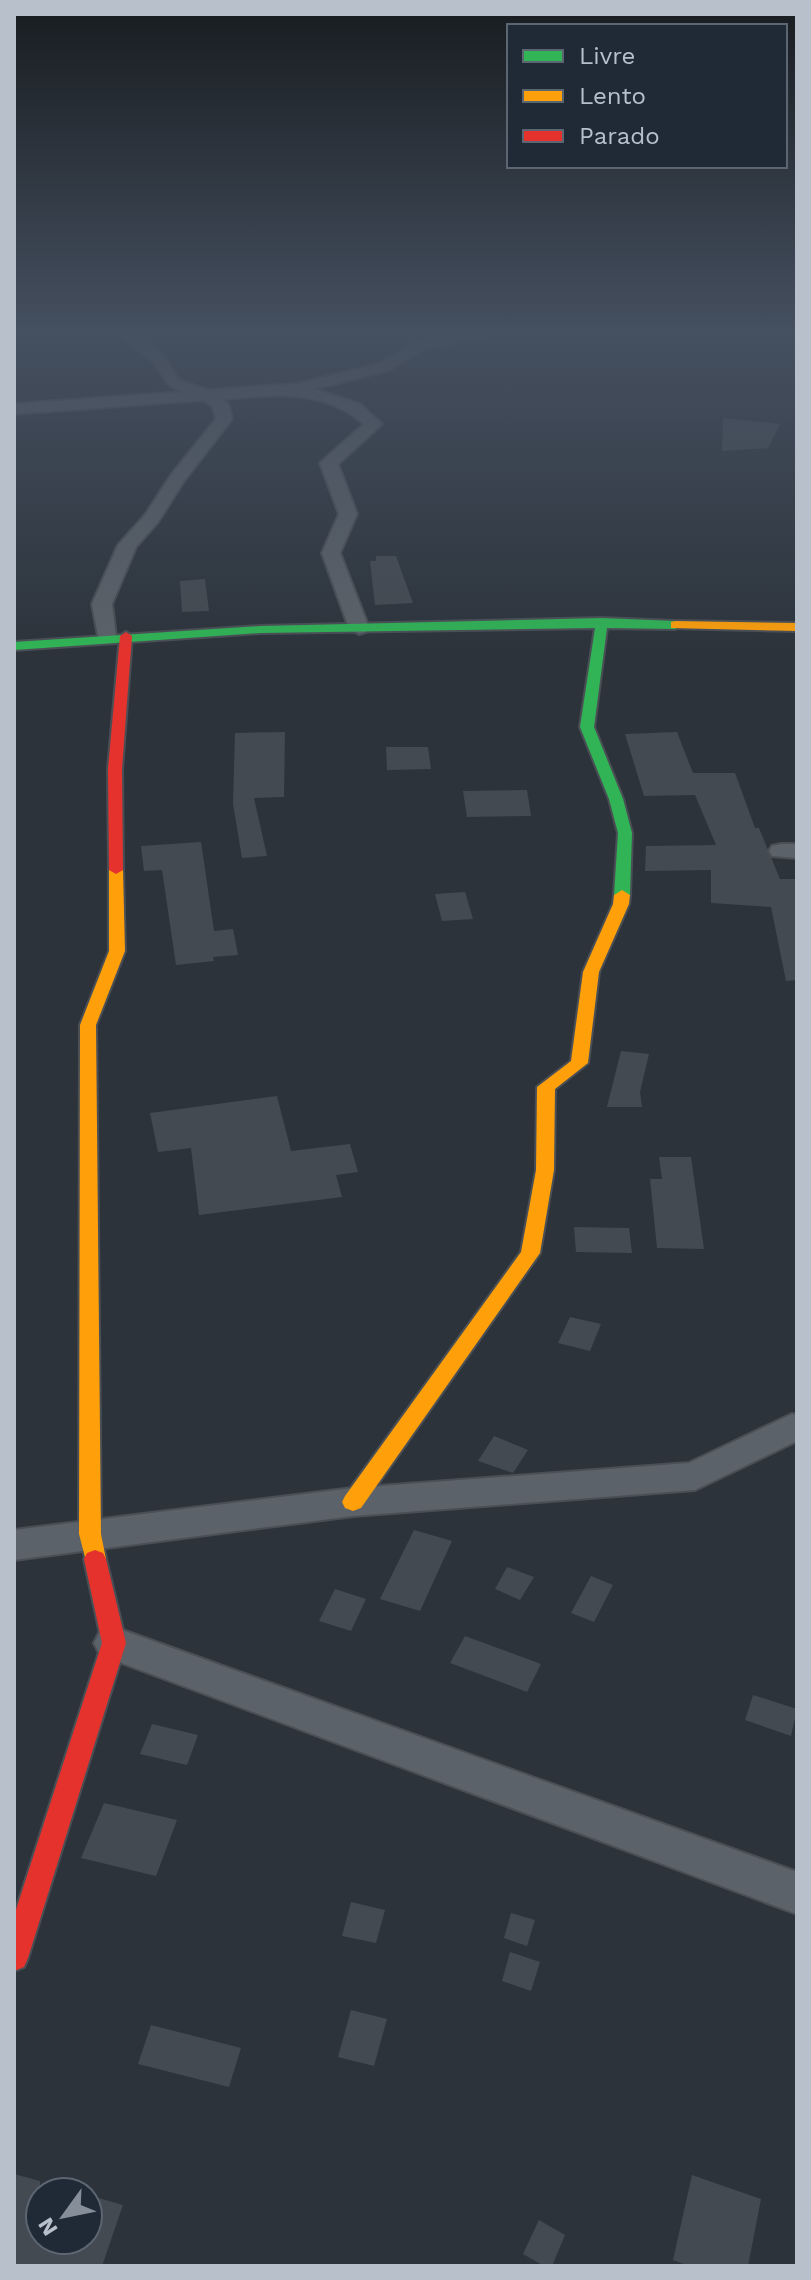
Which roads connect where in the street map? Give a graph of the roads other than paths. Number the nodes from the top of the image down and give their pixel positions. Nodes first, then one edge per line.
1 (208, 439) edge
2 (356, 439) edge
3 (602, 622) junction
4 (797, 627) edge
5 (359, 628) junction
6 (126, 636) junction
7 (106, 637) junction
8 (14, 646) edge
9 (797, 1428) edge
10 (353, 1502) junction
11 (90, 1534) junction
12 (14, 1545) edge
13 (114, 1643) junction
14 (797, 1893) edge
15 (14, 1958) edge

1 - 7 street
2 - 5 street
3 - 4 street
3 - 5 street
3 - 10 street
5 - 6 street
6 - 7 street
6 - 11 street
7 - 8 street
9 - 10 street
10 - 11 street
11 - 12 street
11 - 13 street
13 - 14 street
13 - 15 street

